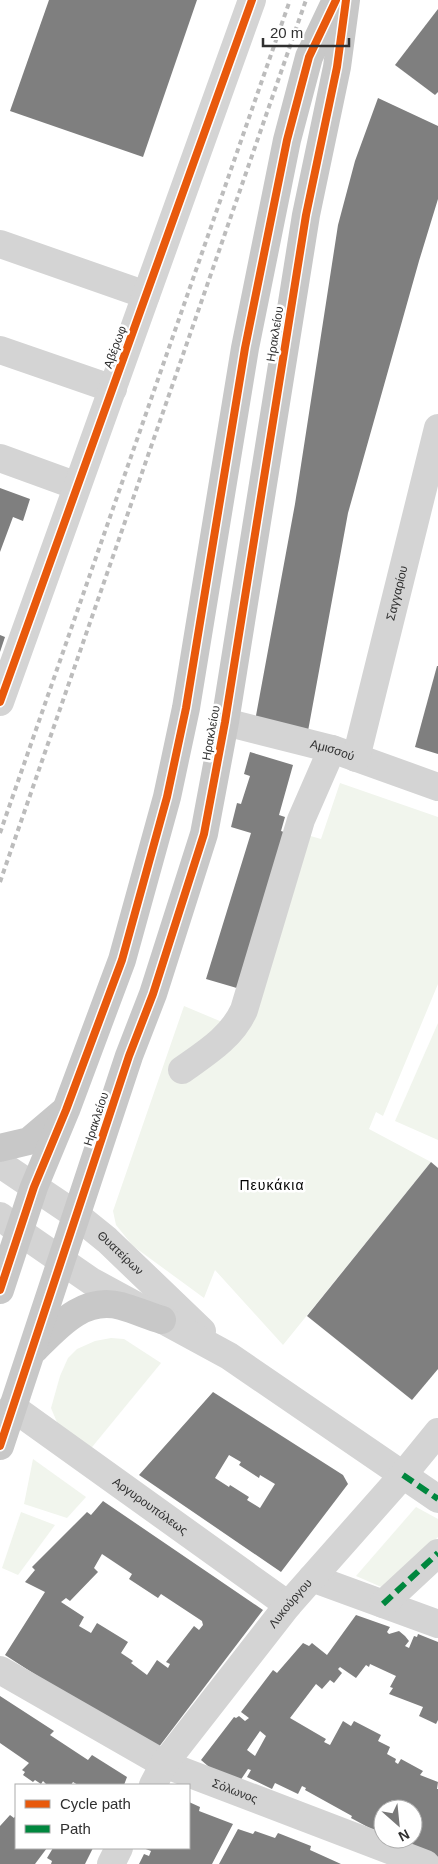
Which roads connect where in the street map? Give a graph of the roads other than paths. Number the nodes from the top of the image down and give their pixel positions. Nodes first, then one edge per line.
1 (252, 0) edge
2 (336, 0) edge
3 (346, 0) edge
4 (0, 244) edge
5 (146, 295) junction
6 (0, 350) edge
7 (112, 389) junction
8 (438, 428) edge
9 (0, 458) edge
10 (77, 486) junction
11 (0, 702) edge
12 (225, 722) junction
13 (344, 754) junction
14 (438, 787) edge
15 (182, 1070) dead end
16 (66, 1110) junction
17 (0, 1148) edge
18 (0, 1164) edge
19 (34, 1187) junction
20 (76, 1215) junction
21 (10, 1224) edge
22 (62, 1260) junction
23 (0, 1290) edge
24 (162, 1320) junction
25 (30, 1353) junction
26 (229, 1356) junction
27 (12, 1407) junction
28 (438, 1432) edge
29 (0, 1446) edge
30 (403, 1475) junction
31 (438, 1499) edge
32 (438, 1553) edge
33 (312, 1578) junction
34 (383, 1604) junction
35 (288, 1605) junction
36 (438, 1624) edge
37 (0, 1670) edge
38 (158, 1775) edge
39 (185, 1784) edge
40 (190, 1786) edge
41 (118, 1849) edge
42 (111, 1864) edge
43 (426, 1864) edge

1 - 5 street, Αβέρωφ
2 - 16 main road, Ηρακλείου
3 - 12 main road, Ηρακλείου
4 - 5 street
5 - 7 street, Αβέρωφ
6 - 7 street
7 - 10 street, Αβέρωφ
8 - 13 street, Σαγγαρίου
9 - 10 street
10 - 11 street, Αβέρωφ
12 - 13 street, Αμισσού
12 - 20 main road, Ηρακλείου
13 - 14 street, Αμισσού
13 - 15 street, Σαγγαρίου
16 - 17 main road
16 - 19 main road, Ηρακλείου
18 - 19 street, Θυατείρων
19 - 20 street, Θυατείρων
19 - 21 main road, Ηρακλείου
20 - 22 main road, Ηρακλείου
20 - 26 street, Θυατείρων
21 - 22 street, Θυατείρων
21 - 23 main road, Ηρακλείου
22 - 24 street, Θυατείρων
22 - 25 main road, Ηρακλείου
24 - 25 main road
24 - 26 street, Θυατείρων
25 - 27 main road, Ηρακλείου
26 - 30 street, Θυατείρων
27 - 29 main road, Ηρακλείου
27 - 35 street, Αργυρουπόλεως
28 - 30 street, Λυκούργου
30 - 31 street, Θυατείρων
30 - 33 street, Λυκούργου
32 - 34 street
33 - 34 street
33 - 35 street, Λυκούργου
34 - 36 street
35 - 38 street, Λυκούργου
37 - 38 street, Σόλωνος
38 - 39 street, Σόλωνος
40 - 43 street, Σόλωνος
41 - 42 street

